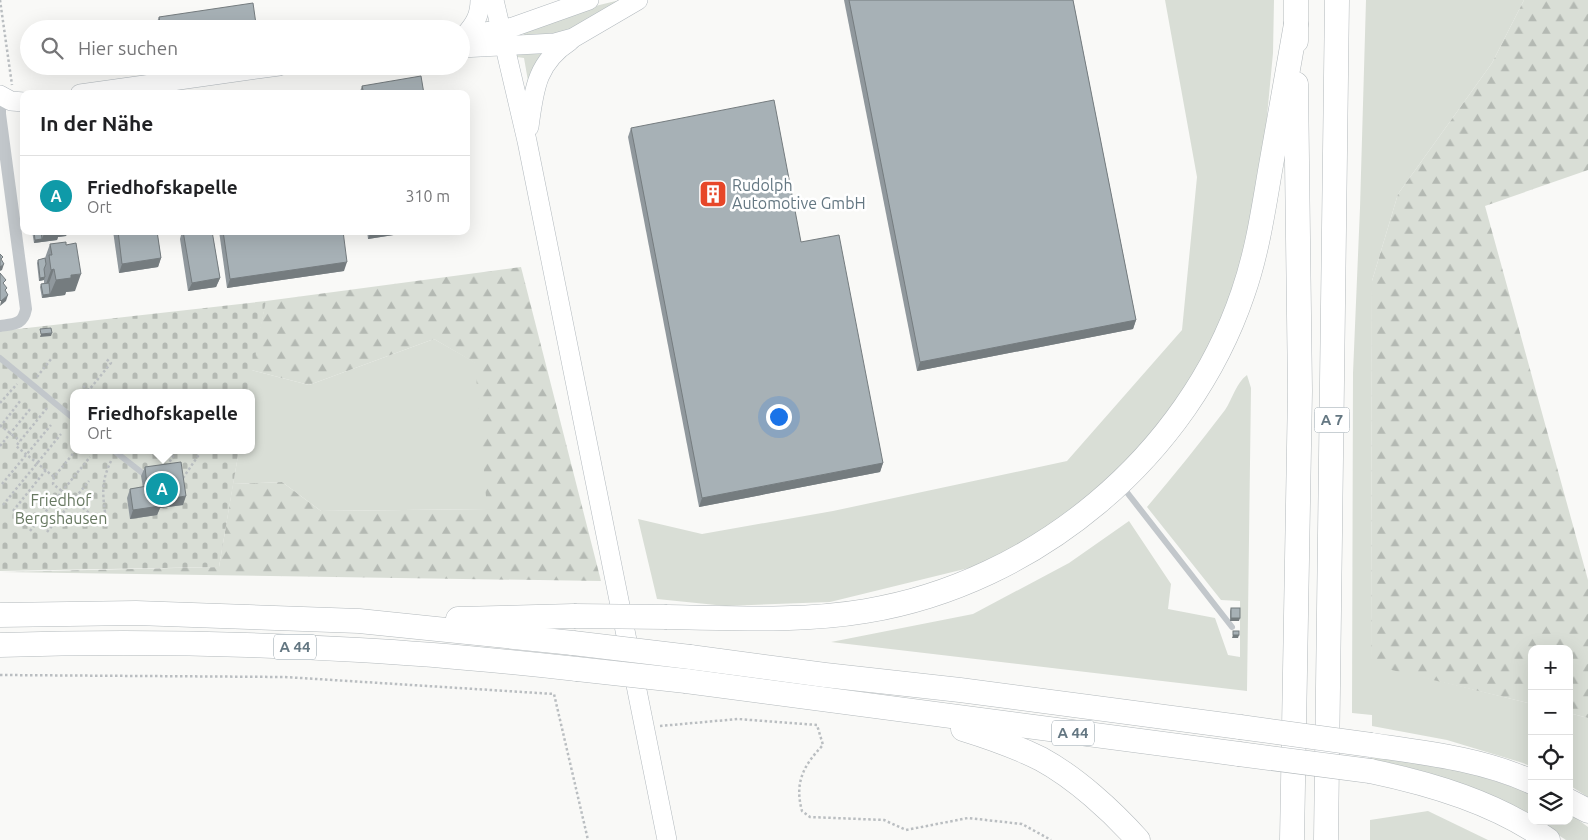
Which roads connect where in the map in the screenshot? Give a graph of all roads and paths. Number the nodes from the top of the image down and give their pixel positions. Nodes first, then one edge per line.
1 (0, 0) edge
2 (480, 0) edge
3 (494, 0) edge
4 (589, 0) edge
5 (638, 0) edge
6 (1296, 0) edge
7 (1337, 0) edge
8 (1296, 24) junction
9 (470, 28) edge
10 (503, 38) junction
11 (574, 38) junction
12 (470, 39) edge
13 (201, 75) edge
14 (102, 90) edge
15 (0, 94) edge
16 (20, 102) edge
17 (527, 141) junction
18 (0, 326) edge
19 (0, 358) edge
20 (105, 358) dead end
21 (51, 359) dead end
22 (23, 377) junction
23 (31, 384) junction
24 (83, 386) dead end
25 (86, 389) edge
26 (90, 389) edge
27 (21, 400) dead end
28 (53, 401) junction
29 (0, 403) edge
30 (31, 408) dead end
31 (70, 415) edge
32 (51, 425) dead end
33 (0, 426) edge
34 (11, 433) junction
35 (61, 434) dead end
36 (20, 441) junction
37 (0, 446) edge
38 (73, 454) edge
39 (113, 454) edge
40 (118, 454) edge
41 (174, 454) edge
42 (200, 454) edge
43 (27, 455) junction
44 (90, 457) dead end
45 (37, 463) junction
46 (46, 470) junction
47 (162, 473) edge
48 (145, 475) edge
49 (54, 476) junction
50 (89, 480) dead end
51 (180, 482) edge
52 (1120, 483) junction
53 (2, 484) dead end
54 (62, 491) junction
55 (74, 500) junction
56 (3, 504) dead end
57 (13, 511) dead end
58 (30, 531) dead end
59 (47, 532) dead end
60 (0, 615) edge
61 (359, 622) junction
62 (1232, 627) dead end
63 (0, 645) edge
64 (0, 675) edge
65 (906, 711) junction
66 (644, 728) junction
67 (1528, 780) edge
68 (1573, 803) edge
69 (1588, 811) edge
70 (588, 840) edge
71 (667, 840) edge
72 (1051, 840) edge
73 (1138, 840) edge
74 (1292, 840) edge
75 (1326, 840) edge
76 (1548, 840) edge

1 - 15 path
2 - 9 main road
3 - 10 main road
4 - 10 main road
5 - 11 main road
6 - 8 highway, A 7
7 - 75 highway, A 7
8 - 52 highway
8 - 74 highway, A 7
10 - 11 main road
10 - 12 main road
10 - 17 main road
11 - 17 main road
13 - 14 main road
15 - 16 main road
15 - 18 street
17 - 66 main road
19 - 22 lane
20 - 26 path
21 - 23 path
22 - 23 lane
22 - 29 path
23 - 28 lane
24 - 25 path
27 - 33 path
28 - 31 lane
28 - 36 path
30 - 34 path
32 - 43 path
33 - 34 path
34 - 36 path
34 - 37 path
35 - 45 path
36 - 43 path
38 - 49 path
39 - 55 path
40 - 48 lane
41 - 47 path
42 - 51 path
43 - 45 path
43 - 53 path
44 - 54 path
45 - 46 path
45 - 56 path
46 - 49 path
46 - 57 path
49 - 54 path
50 - 55 path
52 - 61 highway, bridge
52 - 62 lane
54 - 55 path
54 - 58 path
55 - 59 path
60 - 61 highway, A 44
61 - 67 highway, bridge
63 - 65 highway, A 44, bridge
64 - 70 path
65 - 73 highway
65 - 76 highway, A 44, bridge
66 - 71 main road
66 - 72 path
68 - 69 highway

